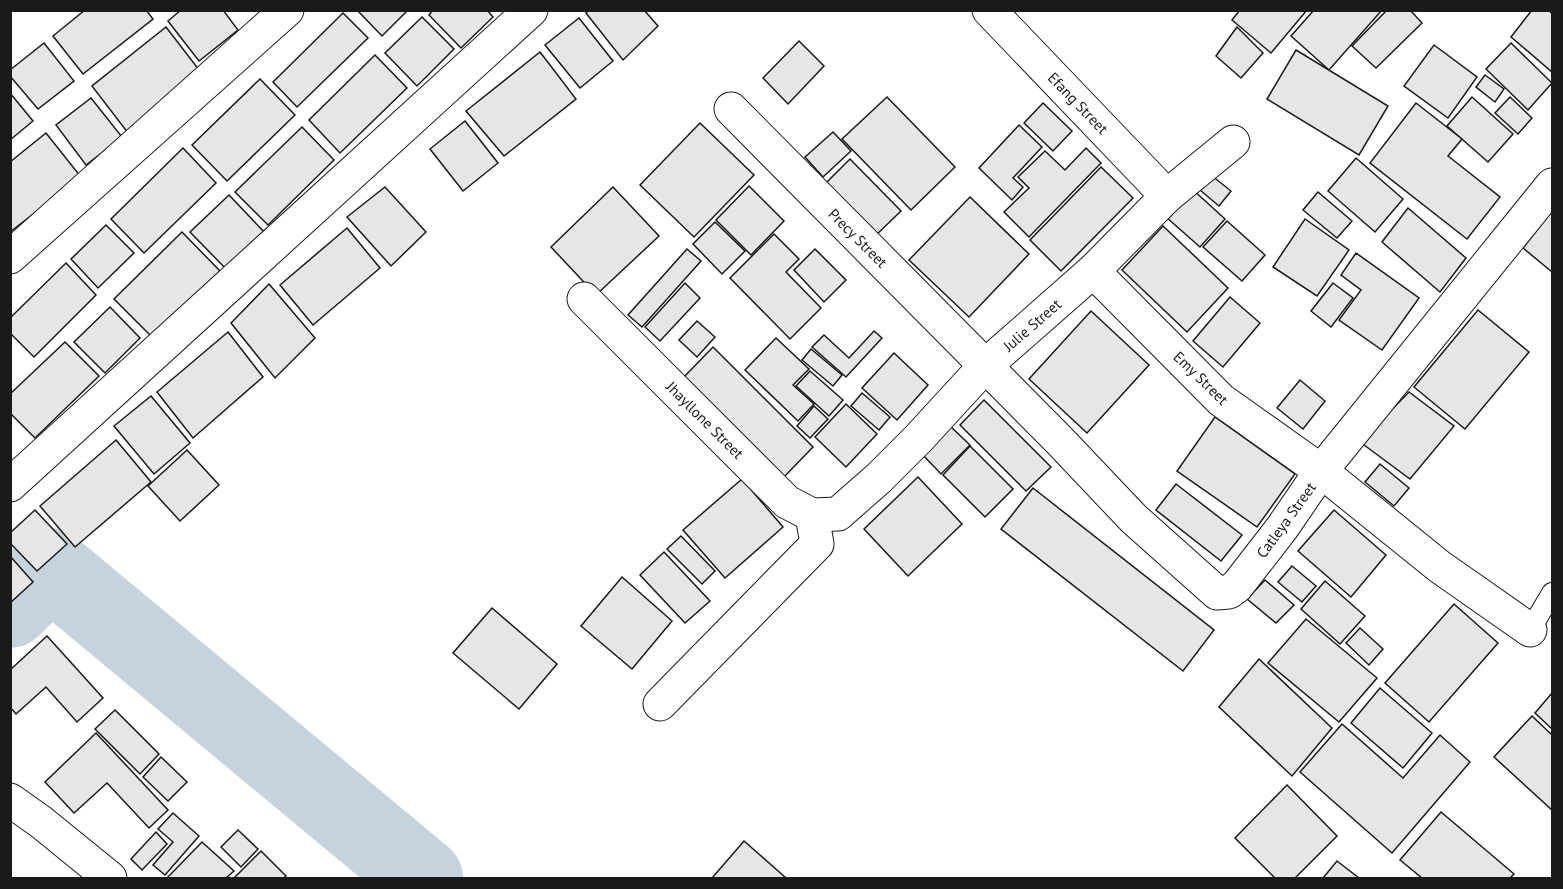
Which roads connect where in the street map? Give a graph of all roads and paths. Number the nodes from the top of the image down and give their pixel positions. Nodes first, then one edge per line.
1 (287, 10) edge
2 (531, 10) edge
3 (989, 10) edge
4 (731, 109) dead end
5 (1233, 142) dead end
6 (1552, 185) edge
7 (1167, 196) junction
8 (10, 257) edge
9 (1093, 271) junction
10 (584, 299) dead end
11 (985, 366) junction
12 (1321, 471) junction
13 (10, 485) edge
14 (825, 514) junction
15 (1552, 593) edge
16 (1530, 630) joint
17 (660, 704) dead end
18 (10, 800) edge
19 (110, 879) edge

1 - 8 street
2 - 13 street
3 - 7 street, Efang Street
4 - 11 street, Precy Street
5 - 7 street, Julie Street
6 - 12 street, Catleya Street
7 - 9 street, Julie Street
9 - 11 street, Julie Street
9 - 12 street, Emy Street
10 - 14 street, Jhayllone Street
11 - 12 street, Catleya Street
11 - 14 street, Julie Street
12 - 16 street, Emy Street
14 - 17 street
15 - 16 lane
18 - 19 street

